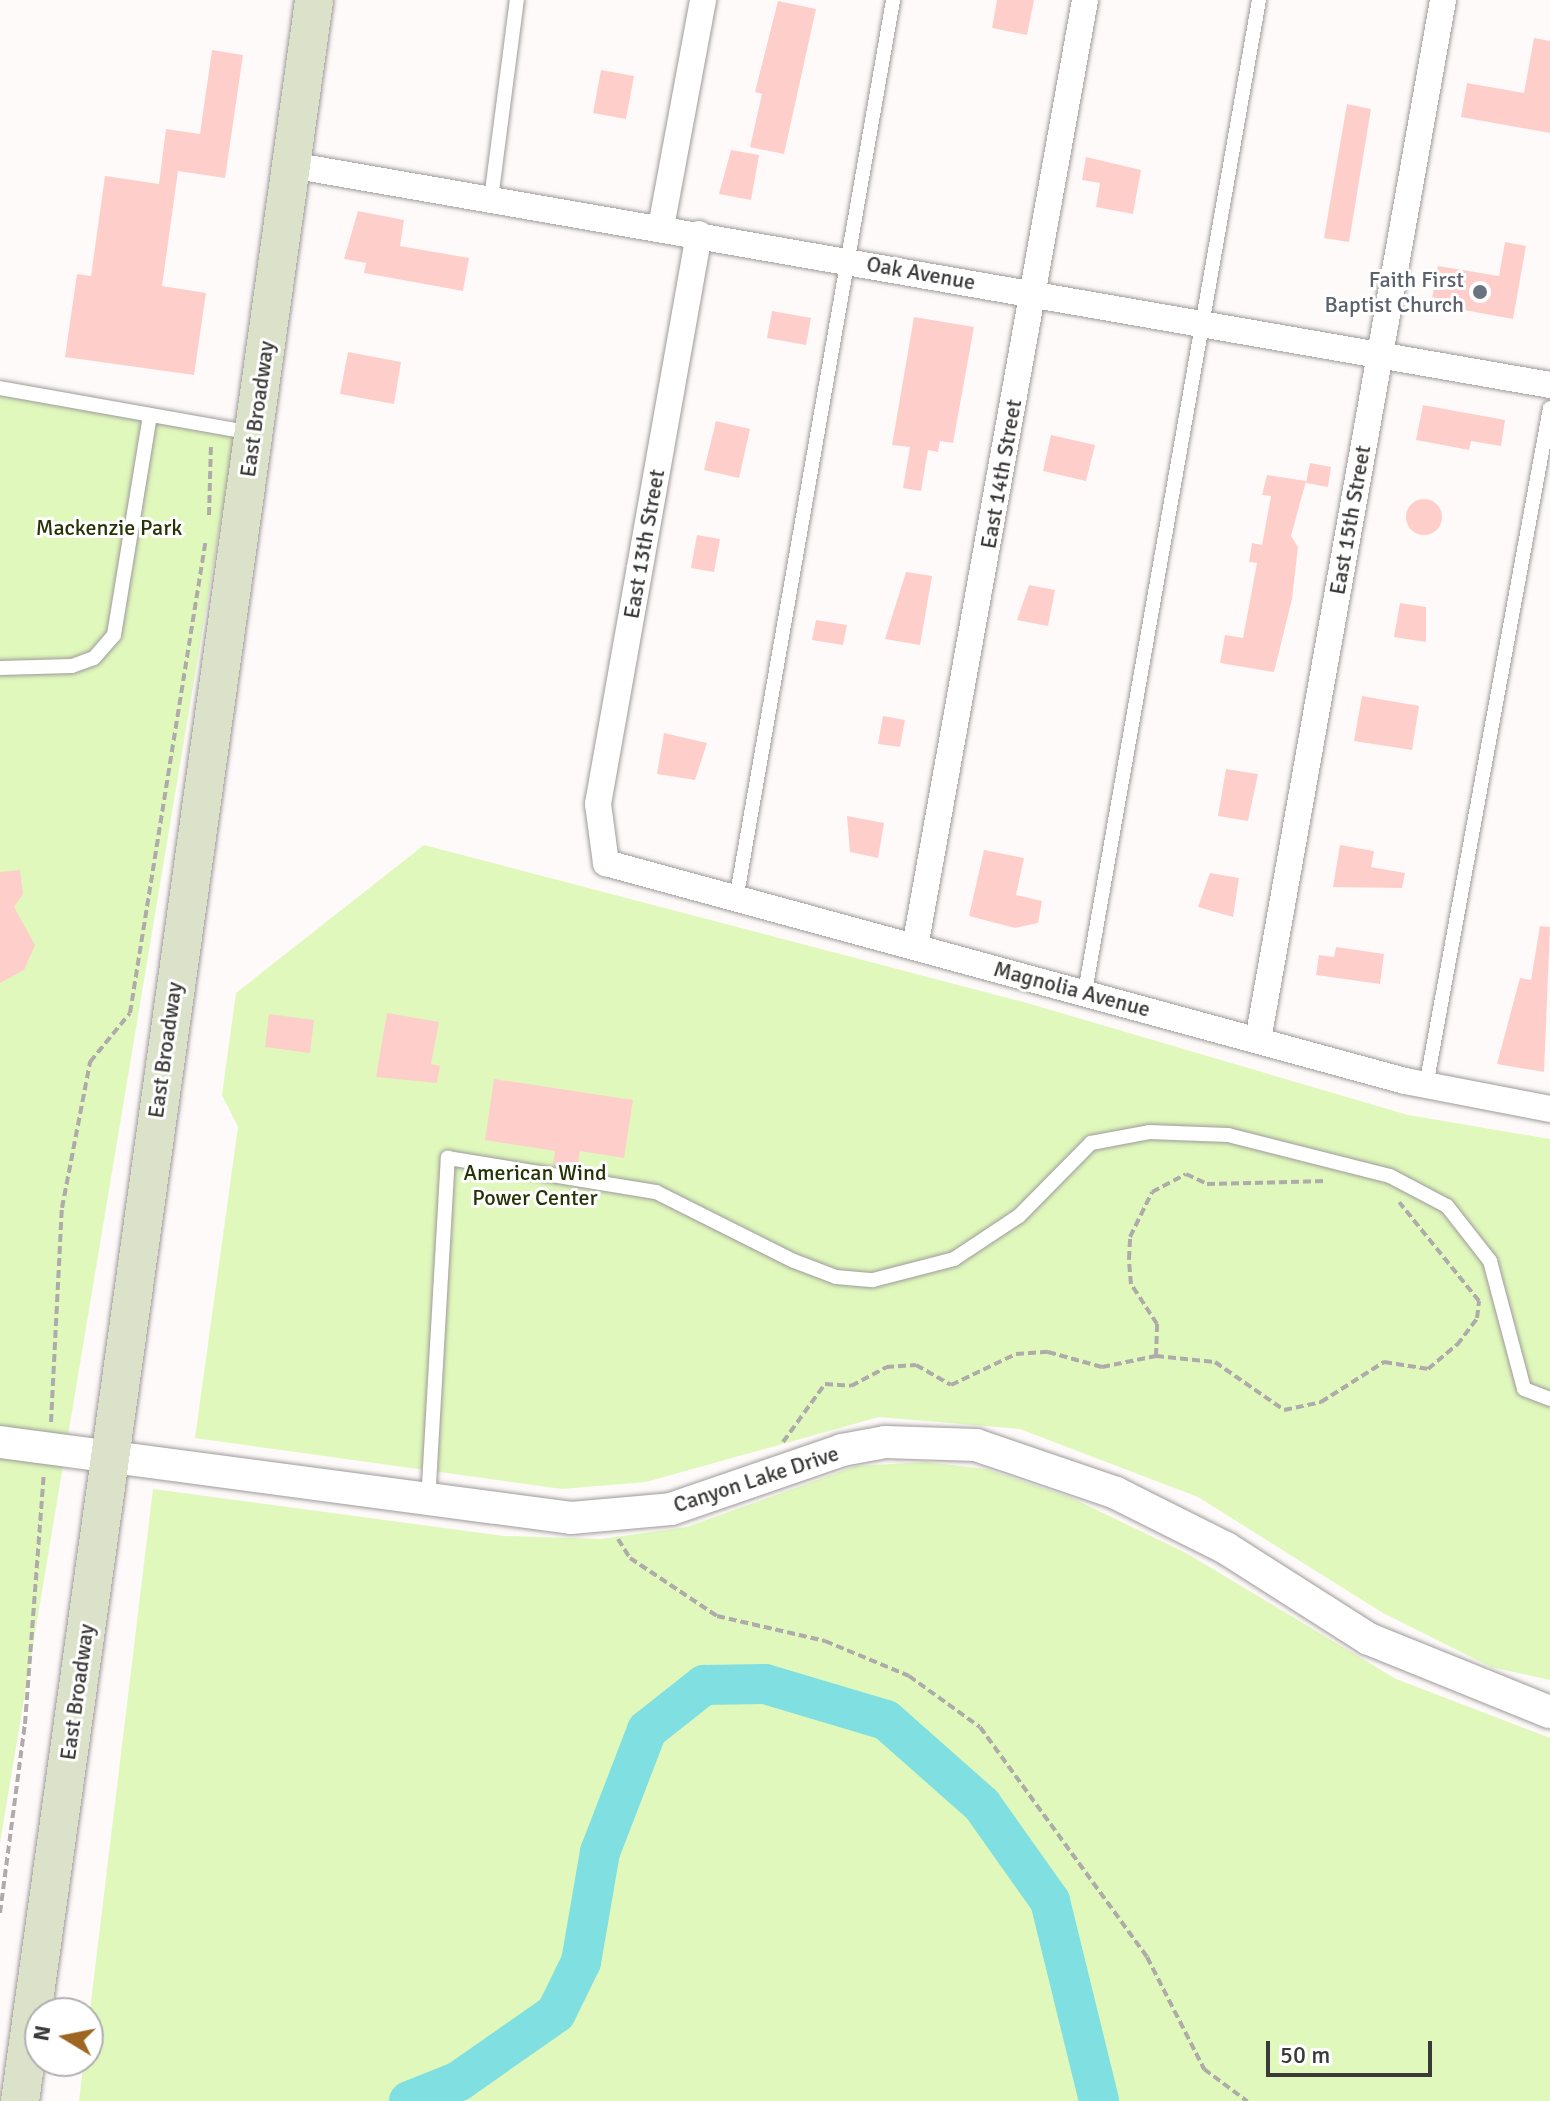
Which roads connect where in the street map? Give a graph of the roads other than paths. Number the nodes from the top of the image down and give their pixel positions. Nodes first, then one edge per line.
1 (314, 0) edge
2 (517, 0) edge
3 (703, 0) edge
4 (893, 0) edge
5 (1085, 0) edge
6 (1259, 0) edge
7 (1443, 0) edge
8 (291, 165) junction
9 (491, 199) junction
10 (661, 227) junction
11 (699, 234) junction
12 (846, 260) junction
13 (1034, 293) junction
14 (1202, 323) junction
15 (1379, 355) junction
16 (1550, 385) edge
17 (0, 388) edge
18 (1550, 408) edge
19 (150, 415) junction
20 (253, 433) junction
21 (0, 668) edge
22 (603, 854) joint
23 (736, 900) junction
24 (915, 947) junction
25 (1085, 992) junction
26 (1258, 1040) junction
27 (1426, 1086) junction
28 (1550, 1109) edge
29 (1550, 1399) edge
30 (0, 1442) edge
31 (109, 1458) junction
32 (428, 1502) junction
33 (1550, 1712) edge
34 (20, 2101) edge

1 - 8 main road, East Broadway
2 - 9 lane
3 - 10 street
4 - 12 lane
5 - 13 street, East 14th Street
6 - 14 lane
7 - 15 street, East 15th Street
8 - 9 street, Oak Avenue
8 - 20 main road, East Broadway
9 - 10 street, Oak Avenue
10 - 11 street, Oak Avenue
11 - 12 street, Oak Avenue
11 - 22 street, East 13th Street
12 - 13 street, Oak Avenue
12 - 23 lane
13 - 14 street, Oak Avenue
13 - 24 street, East 14th Street
14 - 15 street, Oak Avenue
14 - 25 lane
15 - 16 street, Oak Avenue
15 - 26 street, East 15th Street
17 - 19 lane
18 - 27 lane
19 - 20 lane
19 - 21 lane
20 - 31 main road, East Broadway
22 - 23 street, Magnolia Avenue
23 - 24 street, Magnolia Avenue
24 - 25 street, Magnolia Avenue
25 - 26 street, Magnolia Avenue
26 - 27 street, Magnolia Avenue
27 - 28 street, Magnolia Avenue
29 - 32 lane
30 - 31 street, Canyon Lake Drive
31 - 32 street, Canyon Lake Drive
31 - 34 main road, East Broadway
32 - 33 street, Canyon Lake Drive

